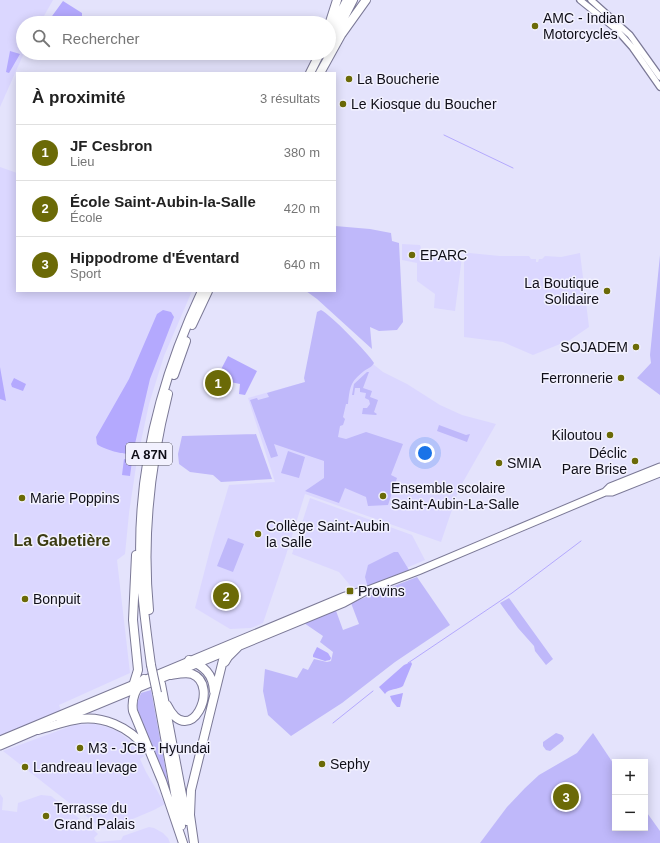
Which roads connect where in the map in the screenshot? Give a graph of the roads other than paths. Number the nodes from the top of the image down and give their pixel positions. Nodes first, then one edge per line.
1 (337, 0) edge
2 (347, 0) edge
3 (353, 0) edge
4 (366, 0) edge
5 (580, 0) edge
6 (591, 0) edge
7 (332, 16) edge
8 (336, 21) edge
9 (336, 33) edge
10 (336, 45) edge
11 (315, 60) edge
12 (316, 60) edge
13 (322, 60) edge
14 (327, 60) edge
15 (314, 64) junction
16 (310, 72) edge
17 (316, 72) edge
18 (321, 72) edge
19 (660, 77) edge
20 (660, 87) edge
21 (202, 292) edge
22 (208, 292) edge
23 (660, 467) edge
24 (660, 473) edge
25 (604, 492) junction
26 (141, 525) junction
27 (368, 590) junction
28 (237, 648) junction
29 (225, 652) junction
30 (189, 660) junction
31 (154, 664) junction
32 (198, 664) junction
33 (220, 674) junction
34 (171, 675) junction
35 (144, 679) joint
36 (135, 686) junction
37 (160, 694) junction
38 (214, 696) junction
39 (38, 730) junction
40 (0, 740) edge
41 (0, 746) edge
42 (151, 755) junction
43 (184, 843) edge
44 (192, 843) edge

1 - 7 highway
2 - 8 highway
3 - 9 highway
4 - 10 highway
5 - 20 street
6 - 19 street
11 - 15 highway
12 - 15 highway
13 - 17 highway
14 - 18 highway
15 - 16 highway
21 - 26 highway, A 87N
22 - 31 highway, A 87N
23 - 25 main road
24 - 25 main road
25 - 27 main road
26 - 31 highway, A 87N
26 - 36 highway
27 - 28 main road
27 - 30 main road
28 - 29 main road
28 - 33 highway
29 - 32 main road
29 - 33 highway
30 - 32 highway
30 - 35 main road
31 - 37 highway, A 87N, bridge
32 - 34 main road
32 - 38 highway
33 - 38 highway
34 - 36 main road
34 - 37 highway
35 - 36 highway
36 - 39 main road
36 - 40 main road
36 - 42 highway
37 - 43 highway, A 87N
37 - 44 highway, A 87N
38 - 44 highway
39 - 41 main road
39 - 42 highway
42 - 43 highway

